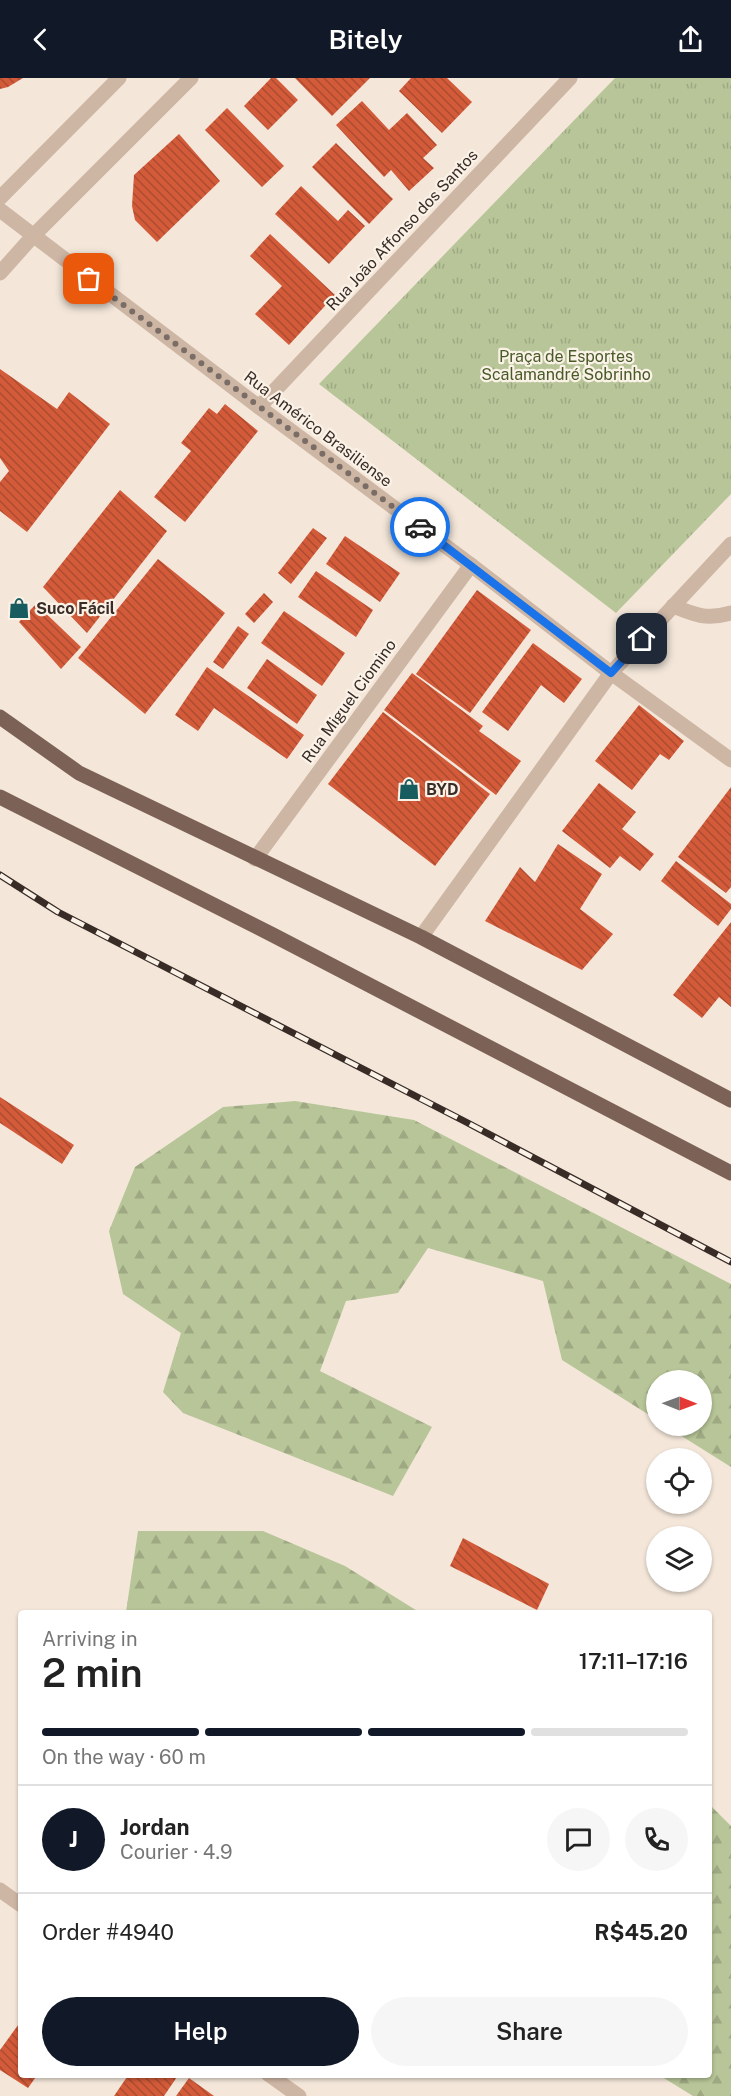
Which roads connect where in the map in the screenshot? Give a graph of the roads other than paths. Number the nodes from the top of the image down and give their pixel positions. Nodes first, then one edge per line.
1 (119, 78) edge
2 (190, 78) edge
3 (570, 78) edge
4 (0, 198) edge
5 (0, 210) edge
6 (33, 236) junction
7 (0, 273) edge
8 (259, 407) junction
9 (731, 544) edge
10 (471, 565) junction
11 (673, 606) junction
12 (731, 613) edge
13 (611, 673) junction
14 (0, 717) edge
15 (731, 760) edge
16 (0, 797) edge
17 (255, 859) junction
18 (421, 937) junction
19 (731, 1100) edge
20 (731, 1173) edge
21 (0, 1890) edge
22 (18, 1903) edge
23 (274, 2078) edge
24 (299, 2096) edge

1 - 4 street
2 - 6 street
3 - 8 street, Rua João Affonso dos Santos
5 - 6 street, Rua Américo Brasiliense
6 - 7 street
6 - 8 street, Rua Américo Brasiliense
8 - 10 street, Rua Américo Brasiliense
9 - 11 street
10 - 13 street, Rua Américo Brasiliense
10 - 17 street, Rua Miguel Ciomino
11 - 12 street
11 - 13 street
13 - 15 street, Rua Américo Brasiliense
13 - 18 street
14 - 17 main road
16 - 20 main road
17 - 18 main road
18 - 19 main road
21 - 22 street
23 - 24 street

